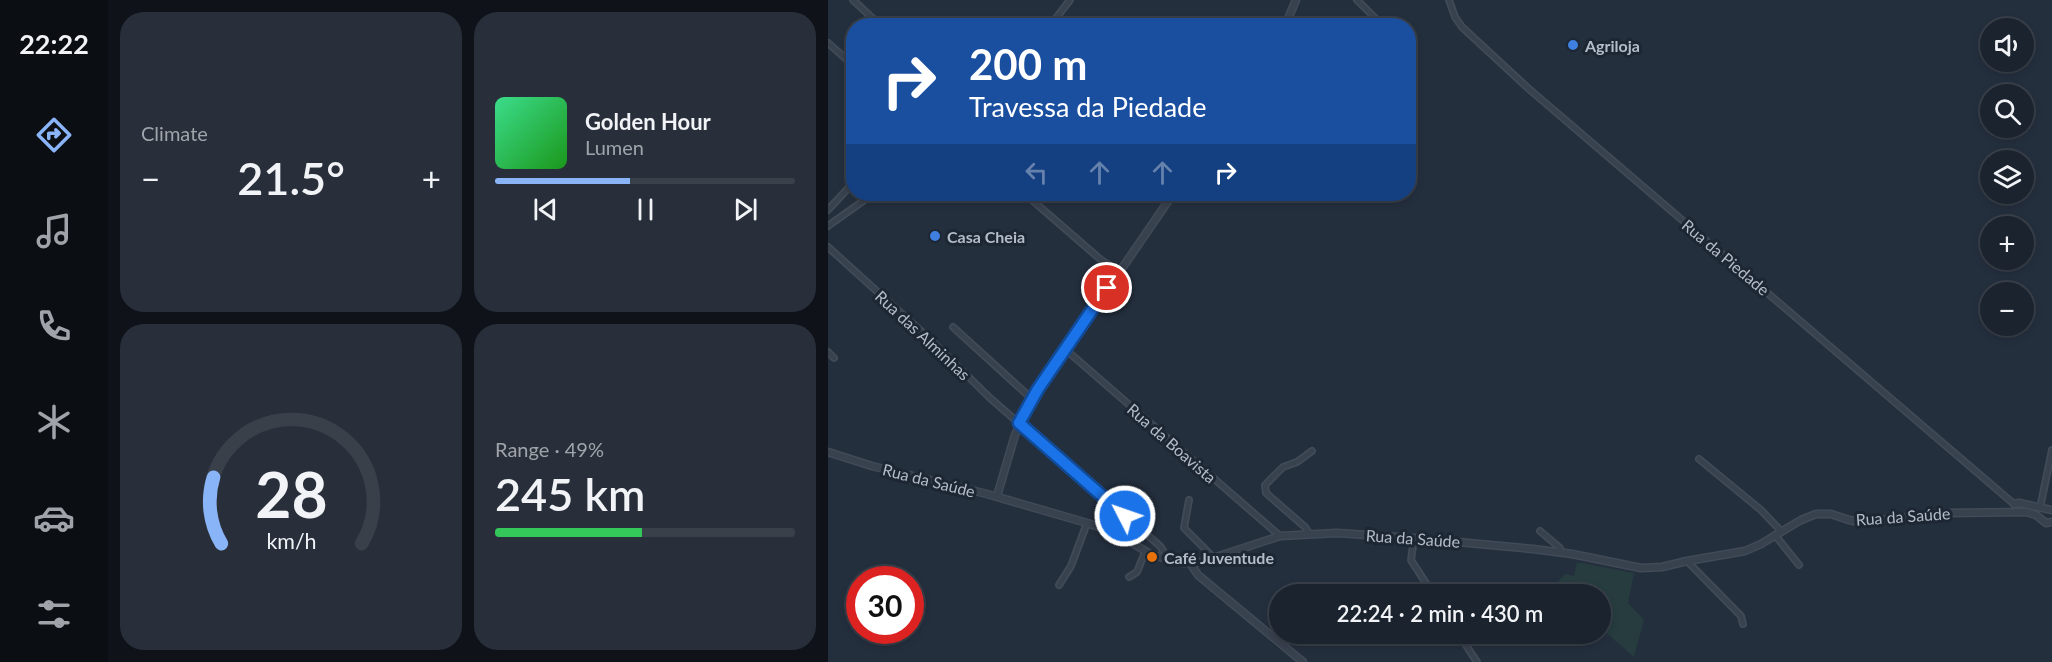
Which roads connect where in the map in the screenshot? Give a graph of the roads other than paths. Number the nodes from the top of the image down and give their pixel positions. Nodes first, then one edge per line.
1 (853, 0) edge
2 (1070, 0) edge
3 (1296, 0) edge
4 (1357, 0) edge
5 (1449, 0) edge
6 (872, 18) edge
7 (1056, 18) edge
8 (1288, 18) edge
9 (1375, 18) edge
10 (828, 43) edge
11 (846, 59) edge
12 (846, 191) edge
13 (863, 201) edge
14 (1033, 201) edge
15 (1168, 201) edge
16 (828, 210) edge
17 (828, 226) edge
18 (828, 247) edge
19 (1118, 271) junction
20 (953, 327) dead end
21 (1065, 349) junction
22 (828, 352) edge
23 (834, 358) dead end
24 (1032, 399) junction
25 (1019, 423) junction
26 (1312, 450) dead end
27 (2052, 450) edge
28 (828, 452) edge
29 (1699, 459) dead end
30 (997, 496) junction
31 (1189, 500) dead end
32 (2014, 504) junction
33 (2040, 508) junction
34 (2052, 510) edge
35 (2007, 512) junction
36 (2018, 512) junction
37 (1087, 523) junction
38 (2050, 523) edge
39 (2052, 529) edge
40 (1540, 531) dead end
41 (1309, 533) junction
42 (1778, 533) junction
43 (1280, 536) junction
44 (1414, 538) junction
45 (1145, 552) junction
46 (1561, 552) junction
47 (1214, 558) junction
48 (1169, 560) junction
49 (1687, 561) junction
50 (1190, 563) junction
51 (1799, 565) dead end
52 (1129, 577) dead end
53 (1427, 584) edge
54 (1059, 585) dead end
55 (1743, 624) dead end
56 (1465, 644) edge
57 (1303, 662) edge
58 (1477, 662) edge

1 - 6 street
2 - 7 street
3 - 8 street
4 - 9 street
5 - 32 street, Rua da Piedade
10 - 11 street
12 - 16 street
13 - 17 street
14 - 19 street
15 - 19 street
18 - 25 street, Rua das Alminhas
19 - 21 street
20 - 24 street
21 - 24 street
21 - 43 street, Rua da Boavista
22 - 23 street
24 - 25 street
25 - 30 street
25 - 48 street, Rua das Alminhas
26 - 41 street
27 - 33 street
28 - 30 street, Rua da Saúde
29 - 42 street
30 - 37 street, Rua da Saúde
31 - 47 street
32 - 33 street
32 - 35 street
32 - 36 street
33 - 34 street
35 - 36 street, Rua da Saúde
35 - 42 street, Rua da Saúde
36 - 38 street
37 - 45 street, Rua da Saúde
37 - 54 street
38 - 39 street
40 - 46 street
41 - 43 street, Rua da Saúde
41 - 44 street, Rua da Saúde
42 - 49 street, Rua da Saúde
42 - 51 street
43 - 47 street, Rua da Saúde
44 - 46 street, Rua da Saúde
44 - 53 street
45 - 48 street, Rua da Saúde
45 - 52 street
46 - 49 street, Rua da Saúde
47 - 50 street, Rua da Saúde
48 - 50 street, Rua da Saúde
49 - 55 street
50 - 57 street
56 - 58 street

